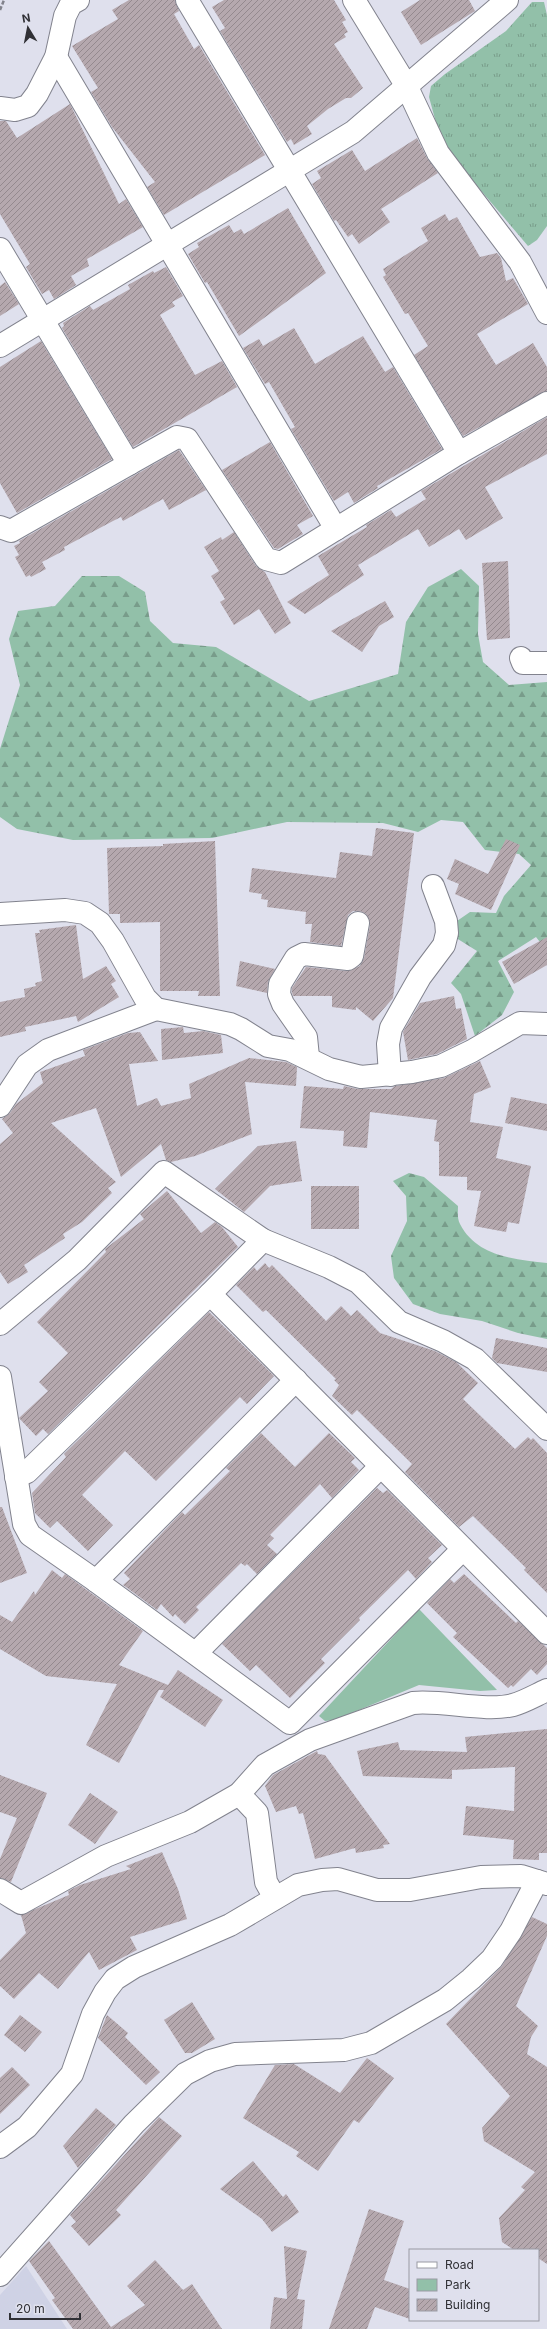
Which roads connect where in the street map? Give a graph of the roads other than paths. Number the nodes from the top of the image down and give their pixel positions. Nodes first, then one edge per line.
1 (78, 0) edge
2 (187, 0) edge
3 (354, 0) edge
4 (506, 0) edge
5 (56, 57) junction
6 (406, 85) junction
7 (0, 108) edge
8 (290, 171) junction
9 (168, 244) junction
10 (0, 249) edge
11 (547, 313) edge
12 (42, 320) junction
13 (0, 346) edge
14 (547, 403) edge
15 (459, 453) junction
16 (129, 464) junction
17 (0, 527) edge
18 (336, 529) junction
19 (521, 658) dead end
20 (547, 663) edge
21 (433, 886) dead end
22 (0, 914) edge
23 (358, 922) dead end
24 (156, 1010) junction
25 (547, 1024) edge
26 (308, 1057) junction
27 (390, 1075) junction
28 (0, 1106) edge
29 (263, 1240) junction
30 (210, 1294) junction
31 (0, 1324) edge
32 (0, 1377) edge
33 (296, 1380) junction
34 (547, 1428) edge
35 (381, 1466) junction
36 (16, 1477) junction
37 (463, 1549) junction
38 (96, 1581) junction
39 (547, 1633) edge
40 (196, 1653) junction
41 (547, 1690) edge
42 (290, 1723) junction
43 (310, 1740) junction
44 (239, 1794) junction
45 (542, 1883) edge
46 (0, 1890) edge
47 (275, 1898) junction
48 (0, 2147) edge
49 (0, 2275) edge

1 - 5 street
2 - 8 street
3 - 6 street
4 - 6 street
5 - 7 street
5 - 9 street
6 - 8 street
6 - 11 street
8 - 9 street
8 - 15 street
9 - 12 street
9 - 18 street
10 - 12 street
12 - 13 street
12 - 16 street
14 - 15 street
15 - 18 street
16 - 17 street
16 - 18 street
19 - 20 street
21 - 27 street
22 - 24 street
23 - 26 street
24 - 26 street
24 - 28 street
25 - 27 street
26 - 27 street
29 - 30 street
29 - 31 street
29 - 34 street
30 - 33 street
30 - 36 street
32 - 36 street
33 - 35 street
33 - 38 street
35 - 37 street
35 - 40 street
36 - 38 street
37 - 39 street
37 - 42 street
38 - 40 street
40 - 42 street
41 - 43 street
42 - 43 street
43 - 44 street
44 - 46 street
44 - 47 street
45 - 47 street
45 - 49 street
47 - 48 street

